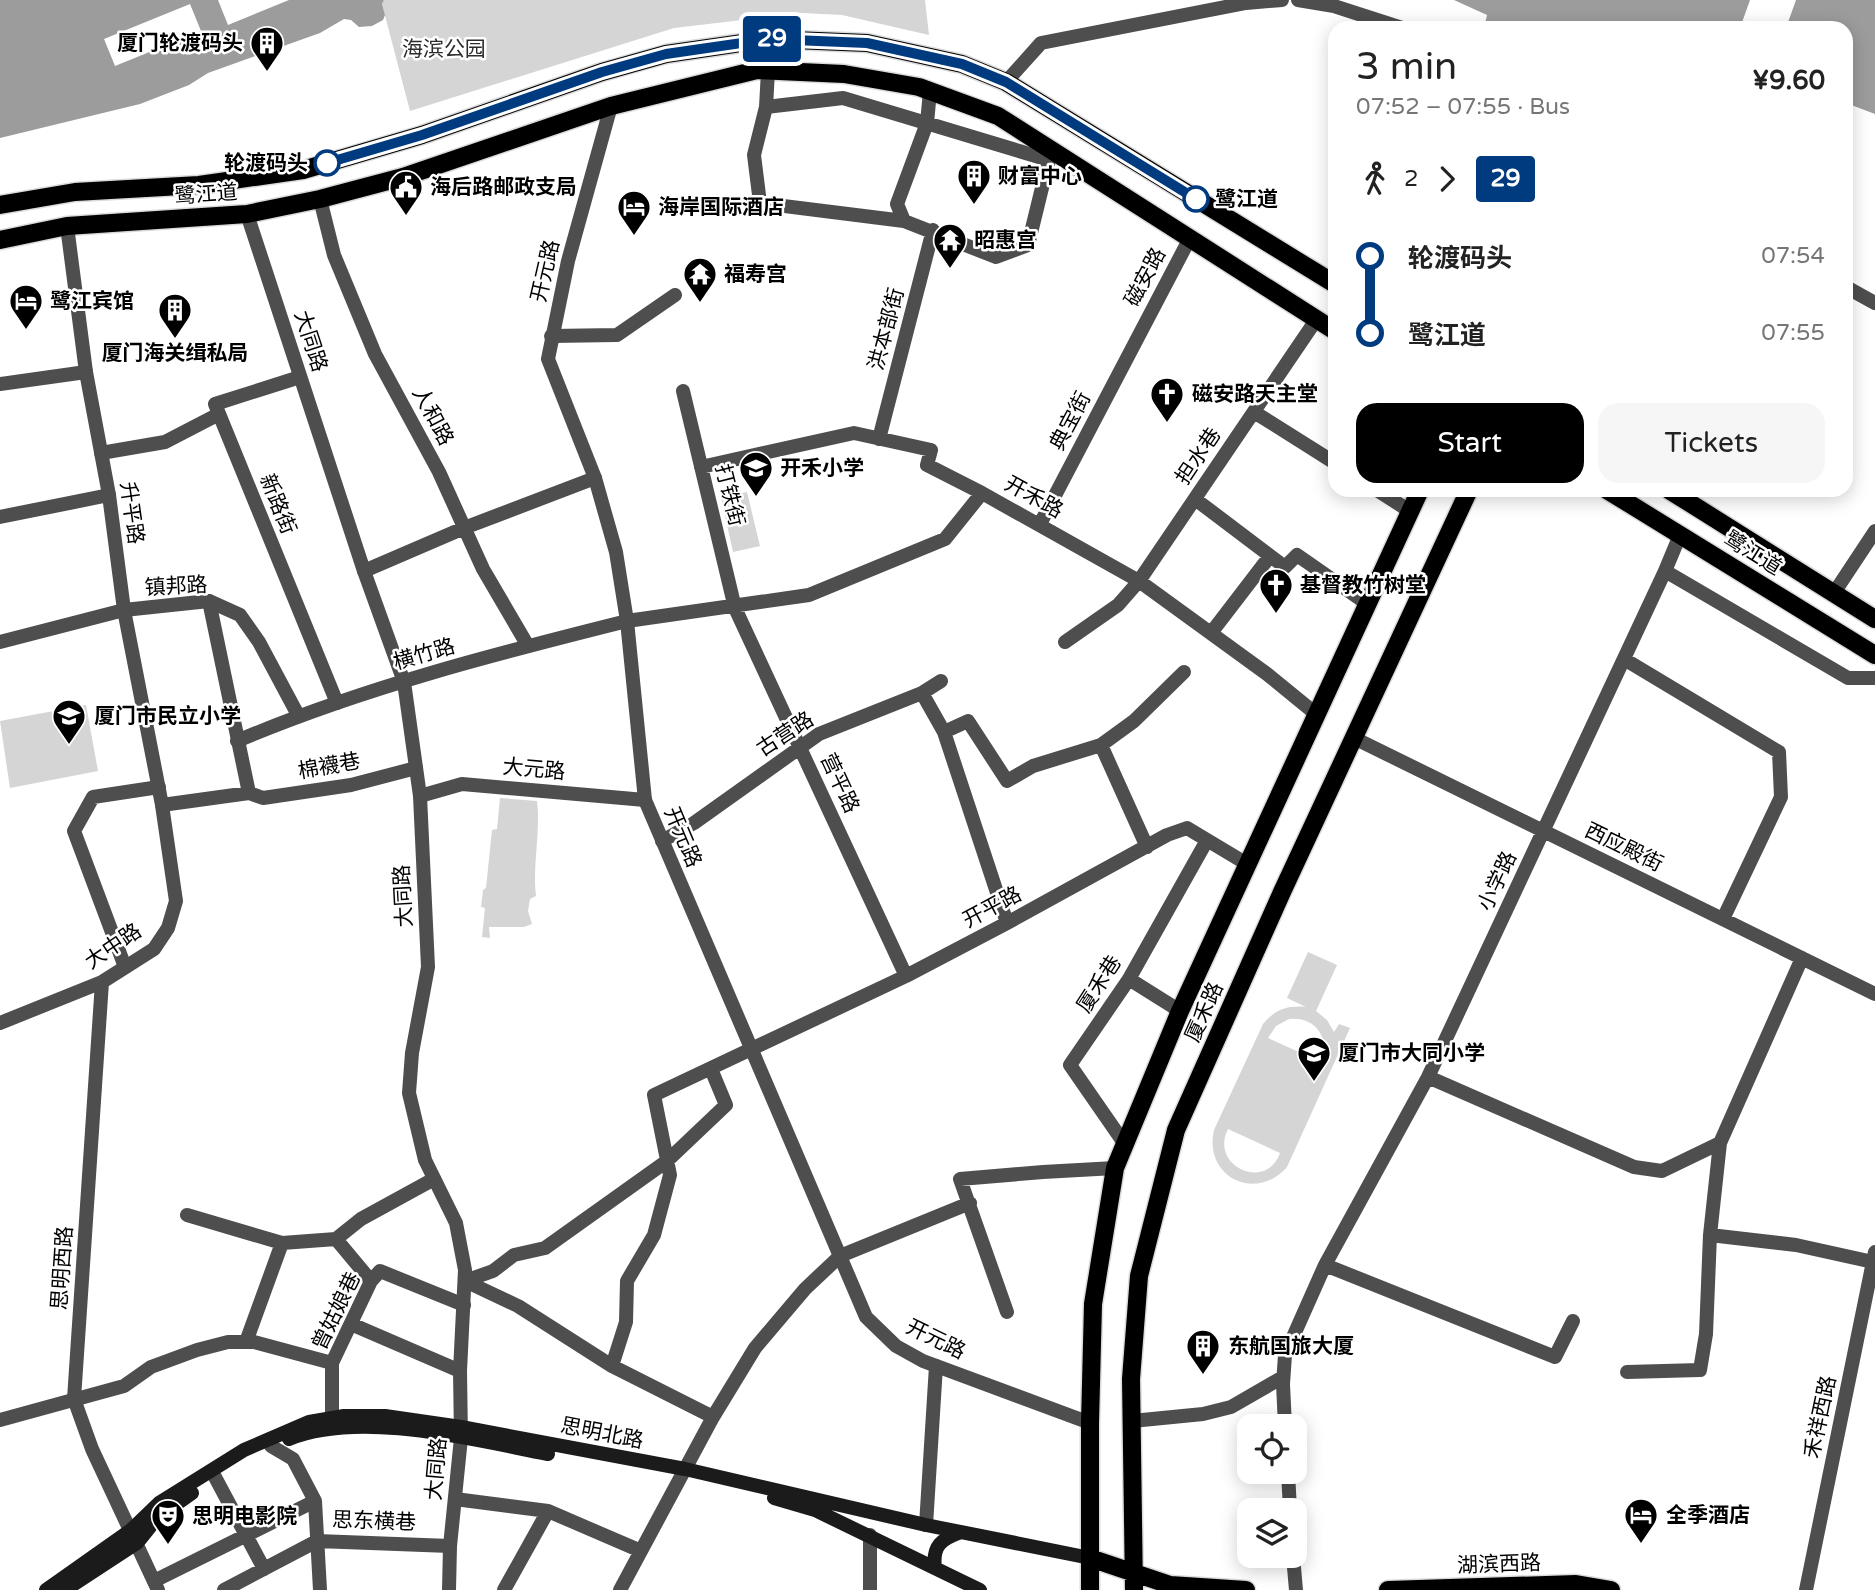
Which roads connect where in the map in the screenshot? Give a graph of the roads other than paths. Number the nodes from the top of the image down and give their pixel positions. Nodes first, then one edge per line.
1 (1282, 0) edge
2 (1298, 0) edge
3 (1380, 21) edge
4 (768, 71) junction
5 (1006, 82) junction
6 (930, 91) junction
7 (611, 106) junction
8 (766, 107) junction
9 (927, 123) junction
10 (1050, 155) junction
11 (320, 199) junction
12 (0, 205) edge
13 (247, 214) junction
14 (904, 220) junction
15 (67, 226) junction
16 (933, 230) junction
17 (1190, 238) junction
18 (0, 240) edge
19 (1328, 280) edge
20 (1853, 291) edge
21 (676, 295) dead end
22 (1875, 303) edge
23 (1316, 320) junction
24 (1328, 327) edge
25 (551, 337) junction
26 (1138, 337) joint
27 (86, 372) junction
28 (300, 377) junction
29 (0, 384) edge
30 (683, 391) dead end
31 (1254, 412) junction
32 (219, 414) junction
33 (879, 439) junction
34 (101, 453) junction
35 (1328, 459) edge
36 (701, 467) junction
37 (595, 478) junction
38 (982, 493) junction
39 (108, 495) junction
40 (1388, 497) edge
41 (1416, 497) edge
42 (1466, 497) edge
43 (1618, 497) edge
44 (1680, 497) edge
45 (1195, 499) junction
46 (1408, 510) junction
47 (0, 517) edge
48 (1040, 524) junction
49 (464, 528) junction
50 (1875, 531) edge
51 (1680, 535) junction
52 (1270, 556) junction
53 (1665, 570) junction
54 (364, 571) junction
55 (1139, 581) junction
56 (1834, 593) junction
57 (209, 601) junction
58 (1366, 603) junction
59 (735, 608) junction
60 (124, 610) junction
61 (1875, 619) edge
62 (627, 621) junction
63 (1211, 633) junction
64 (0, 642) edge
65 (1065, 642) dead end
66 (528, 646) junction
67 (1875, 655) edge
68 (1624, 659) junction
69 (1184, 672) dead end
70 (1875, 678) edge
71 (941, 681) dead end
72 (404, 682) junction
73 (922, 693) junction
74 (337, 703) junction
75 (1316, 714) junction
76 (298, 715) junction
77 (944, 732) junction
78 (1354, 738) junction
79 (237, 741) junction
80 (1101, 745) junction
81 (801, 747) junction
82 (416, 768) junction
83 (159, 787) junction
84 (249, 793) junction
85 (420, 796) junction
86 (645, 800) junction
87 (162, 806) junction
88 (1543, 831) junction
89 (662, 841) junction
90 (1206, 842) junction
91 (1147, 847) junction
92 (1247, 864) junction
93 (1723, 919) junction
94 (1007, 923) junction
95 (1802, 958) junction
96 (125, 967) junction
97 (906, 976) junction
98 (1129, 979) junction
99 (102, 982) junction
100 (1875, 994) edge
101 (1180, 1011) junction
102 (0, 1023) edge
103 (751, 1051) junction
104 (711, 1069) junction
105 (1428, 1077) junction
106 (1124, 1143) junction
107 (1720, 1143) junction
108 (667, 1161) junction
109 (1115, 1168) junction
110 (434, 1179) junction
111 (970, 1203) junction
112 (187, 1216) dead end
113 (1710, 1235) junction
114 (336, 1239) junction
115 (282, 1243) junction
116 (840, 1256) junction
117 (1874, 1257) edge
118 (1325, 1265) junction
119 (371, 1281) junction
120 (465, 1281) junction
121 (464, 1305) junction
122 (1007, 1311) dead end
123 (1573, 1321) dead end
124 (351, 1324) junction
125 (246, 1342) junction
126 (332, 1363) junction
127 (612, 1366) junction
128 (936, 1366) junction
129 (460, 1371) junction
130 (1627, 1372) dead end
131 (1283, 1377) junction
132 (74, 1399) junction
133 (1285, 1414) edge
134 (713, 1417) junction
135 (332, 1419) junction
136 (0, 1420) edge
137 (1132, 1421) junction
138 (1090, 1423) junction
139 (461, 1432) junction
140 (271, 1446) junction
141 (683, 1473) junction
142 (215, 1477) junction
143 (455, 1499) junction
144 (315, 1502) junction
145 (548, 1511) junction
146 (926, 1525) junction
147 (961, 1532) junction
148 (246, 1535) junction
149 (870, 1535) junction
150 (134, 1537) junction
151 (317, 1541) junction
152 (450, 1546) junction
153 (641, 1551) junction
154 (1090, 1558) junction
155 (935, 1567) junction
156 (1294, 1568) edge
157 (264, 1569) junction
158 (1135, 1583) edge
159 (156, 1585) edge
160 (977, 1589) edge
161 (46, 1590) edge
162 (65, 1590) edge
163 (224, 1590) edge
164 (320, 1590) edge
165 (449, 1590) edge
166 (505, 1590) edge
167 (620, 1590) edge
168 (870, 1590) edge
169 (1090, 1590) edge
170 (1247, 1590) edge
171 (1296, 1590) edge
172 (1388, 1590) edge
173 (1611, 1590) edge
174 (1806, 1590) edge

1 - 5 street
2 - 3 street
4 - 6 main road, 鹭江道
4 - 7 main road, 鹭江道
4 - 8 street
5 - 12 main road, 鹭江道
5 - 19 main road, 鹭江道
6 - 9 street
6 - 10 main road, 鹭江道
7 - 11 main road, 鹭江道
7 - 25 street, 开元路
8 - 9 street
8 - 14 street
9 - 10 street
9 - 14 street
10 - 16 street
10 - 17 main road, 鹭江道
11 - 13 main road, 鹭江道
11 - 49 street, 人和路
13 - 15 main road, 鹭江道
13 - 28 street, 大同路
14 - 16 street
15 - 18 main road, 鹭江道
15 - 27 street, 升平路
16 - 33 street, 洪本部街
17 - 23 main road, 鹭江道
17 - 26 street, 磁安路
20 - 22 street
21 - 25 street
23 - 24 main road, 鹭江道
23 - 31 street, 担水巷
25 - 37 street, 开元路
26 - 48 street, 典宝街
27 - 29 street
27 - 34 street, 升平路
28 - 32 street
28 - 54 street, 大同路
30 - 36 street, 打铁街
31 - 35 street
31 - 45 street, 担水巷
32 - 34 street
32 - 74 street, 新路街
33 - 36 street
33 - 38 street
34 - 39 street, 升平路
36 - 59 street, 打铁街
37 - 49 street
37 - 62 street, 开元路
38 - 48 street, 开禾路
38 - 59 street, 开禾路
39 - 47 street
39 - 60 street, 升平路
40 - 46 street
41 - 46 main road, 厦禾路
42 - 78 main road, 厦禾路
43 - 51 main road, 鹭江道
44 - 56 main road, 鹭江道
45 - 52 street
45 - 55 street, 担水巷
46 - 58 main road, 厦禾路
48 - 55 street, 开禾路
49 - 54 street
49 - 66 street, 人和路
50 - 56 street
51 - 53 street, 小学路
51 - 67 main road, 鹭江道
52 - 58 street
52 - 63 street
53 - 68 street, 小学路
53 - 70 street
54 - 72 street, 大同路
55 - 63 street, 开禾路
55 - 65 street, 担水巷
56 - 61 main road, 鹭江道
57 - 60 street, 镇邦路
57 - 76 street, 镇邦路
57 - 79 street
58 - 75 main road, 厦禾路
59 - 62 street, 开禾路
59 - 81 street, 营平路
60 - 64 street, 镇邦路
60 - 83 street, 升平路
62 - 66 street, 横竹路
62 - 86 street, 开元路
63 - 75 street, 开禾路
66 - 72 street, 横竹路
68 - 88 street, 小学路
68 - 93 street
69 - 80 street
71 - 73 street, 古营路
72 - 74 street, 横竹路
72 - 82 street, 大同路
73 - 77 street
73 - 81 street, 古营路
74 - 76 street, 横竹路
75 - 92 main road, 厦禾路
76 - 79 street, 横竹路
77 - 80 street
77 - 94 street
78 - 88 street, 西应殿街
78 - 137 main road, 厦禾路
79 - 84 street
80 - 91 street
81 - 89 street, 古营路
81 - 97 street, 营平路
82 - 84 street, 棉襪巷
82 - 85 street, 大同路
83 - 87 street, 升平路
83 - 96 street
84 - 87 street, 棉襪巷
85 - 86 street, 大元路
85 - 110 street, 大同路
86 - 89 street, 开元路
87 - 96 street, 大中路
88 - 93 street, 西应殿街
88 - 105 street, 小学路
89 - 103 street, 开元路
90 - 91 street, 开平路
90 - 92 street, 开平路
90 - 98 street, 厦禾巷
91 - 94 street, 开平路
92 - 101 main road, 厦禾路
93 - 95 street, 西应殿街
94 - 97 street, 开平路
95 - 100 street, 西应殿街
95 - 107 street
96 - 99 street, 大中路
97 - 103 street, 开平路
98 - 101 street
98 - 106 street, 厦禾巷
99 - 102 street, 大中路
99 - 132 street, 思明西路
101 - 106 main road, 厦禾路
103 - 104 street, 开平路
103 - 116 street, 开元路
104 - 108 street
104 - 108 street, 开平路
105 - 107 street
105 - 118 street, 小学路
106 - 109 main road, 厦禾路
107 - 113 street
108 - 120 street
108 - 127 street
109 - 111 street
109 - 138 main road, 厦禾路
110 - 114 street
110 - 120 street, 大同路
111 - 116 street
111 - 122 street
112 - 115 street
113 - 117 street
113 - 130 street
114 - 115 street
114 - 119 street
115 - 125 street
116 - 128 street, 开元路
116 - 134 street
117 - 174 street, 禾祥西路
118 - 123 street
118 - 131 street, 小学路
119 - 121 street, 曾姑娘巷
119 - 124 street, 曾姑娘巷
120 - 121 street, 大同路
120 - 127 street
121 - 129 street, 大同路
124 - 126 street, 曾姑娘巷
124 - 129 street
125 - 126 street
125 - 132 street
126 - 135 street, 曾姑娘巷
127 - 134 street
128 - 138 street, 开元路
128 - 146 street
129 - 139 street, 大同路
131 - 133 street, 小学路
131 - 137 street
132 - 136 street
132 - 150 street, 思明西路
134 - 141 street
135 - 139 main road, 思明北路
135 - 150 main road, 思明北路
137 - 158 main road, 厦禾路
138 - 154 main road, 厦禾路
139 - 140 main road, 思明北路
139 - 141 main road, 思明北路
139 - 143 street, 大同路
140 - 142 main road, 思明北路
140 - 144 street
141 - 146 main road, 思明北路
141 - 149 main road, 思明北路
141 - 153 street
142 - 148 street
142 - 150 main road, 思明北路
143 - 145 street
143 - 152 street, 大同路
144 - 148 street
144 - 151 street
145 - 153 street
145 - 166 street
146 - 147 main road, 思明北路
147 - 154 main road, 思明北路
147 - 155 main road
148 - 157 street
148 - 159 street
149 - 155 main road, 思明北路
149 - 168 street
150 - 159 street, 思明西路
150 - 161 main road
150 - 162 main road
151 - 152 street, 思东横巷
151 - 157 street, 思东横巷
151 - 164 street
152 - 165 street, 大同路
153 - 167 street
154 - 158 main road
154 - 169 main road, 厦禾路
155 - 160 main road, 思明北路
156 - 171 street
157 - 163 street, 思东横巷
158 - 170 main road
172 - 173 main road, 湖滨西路

